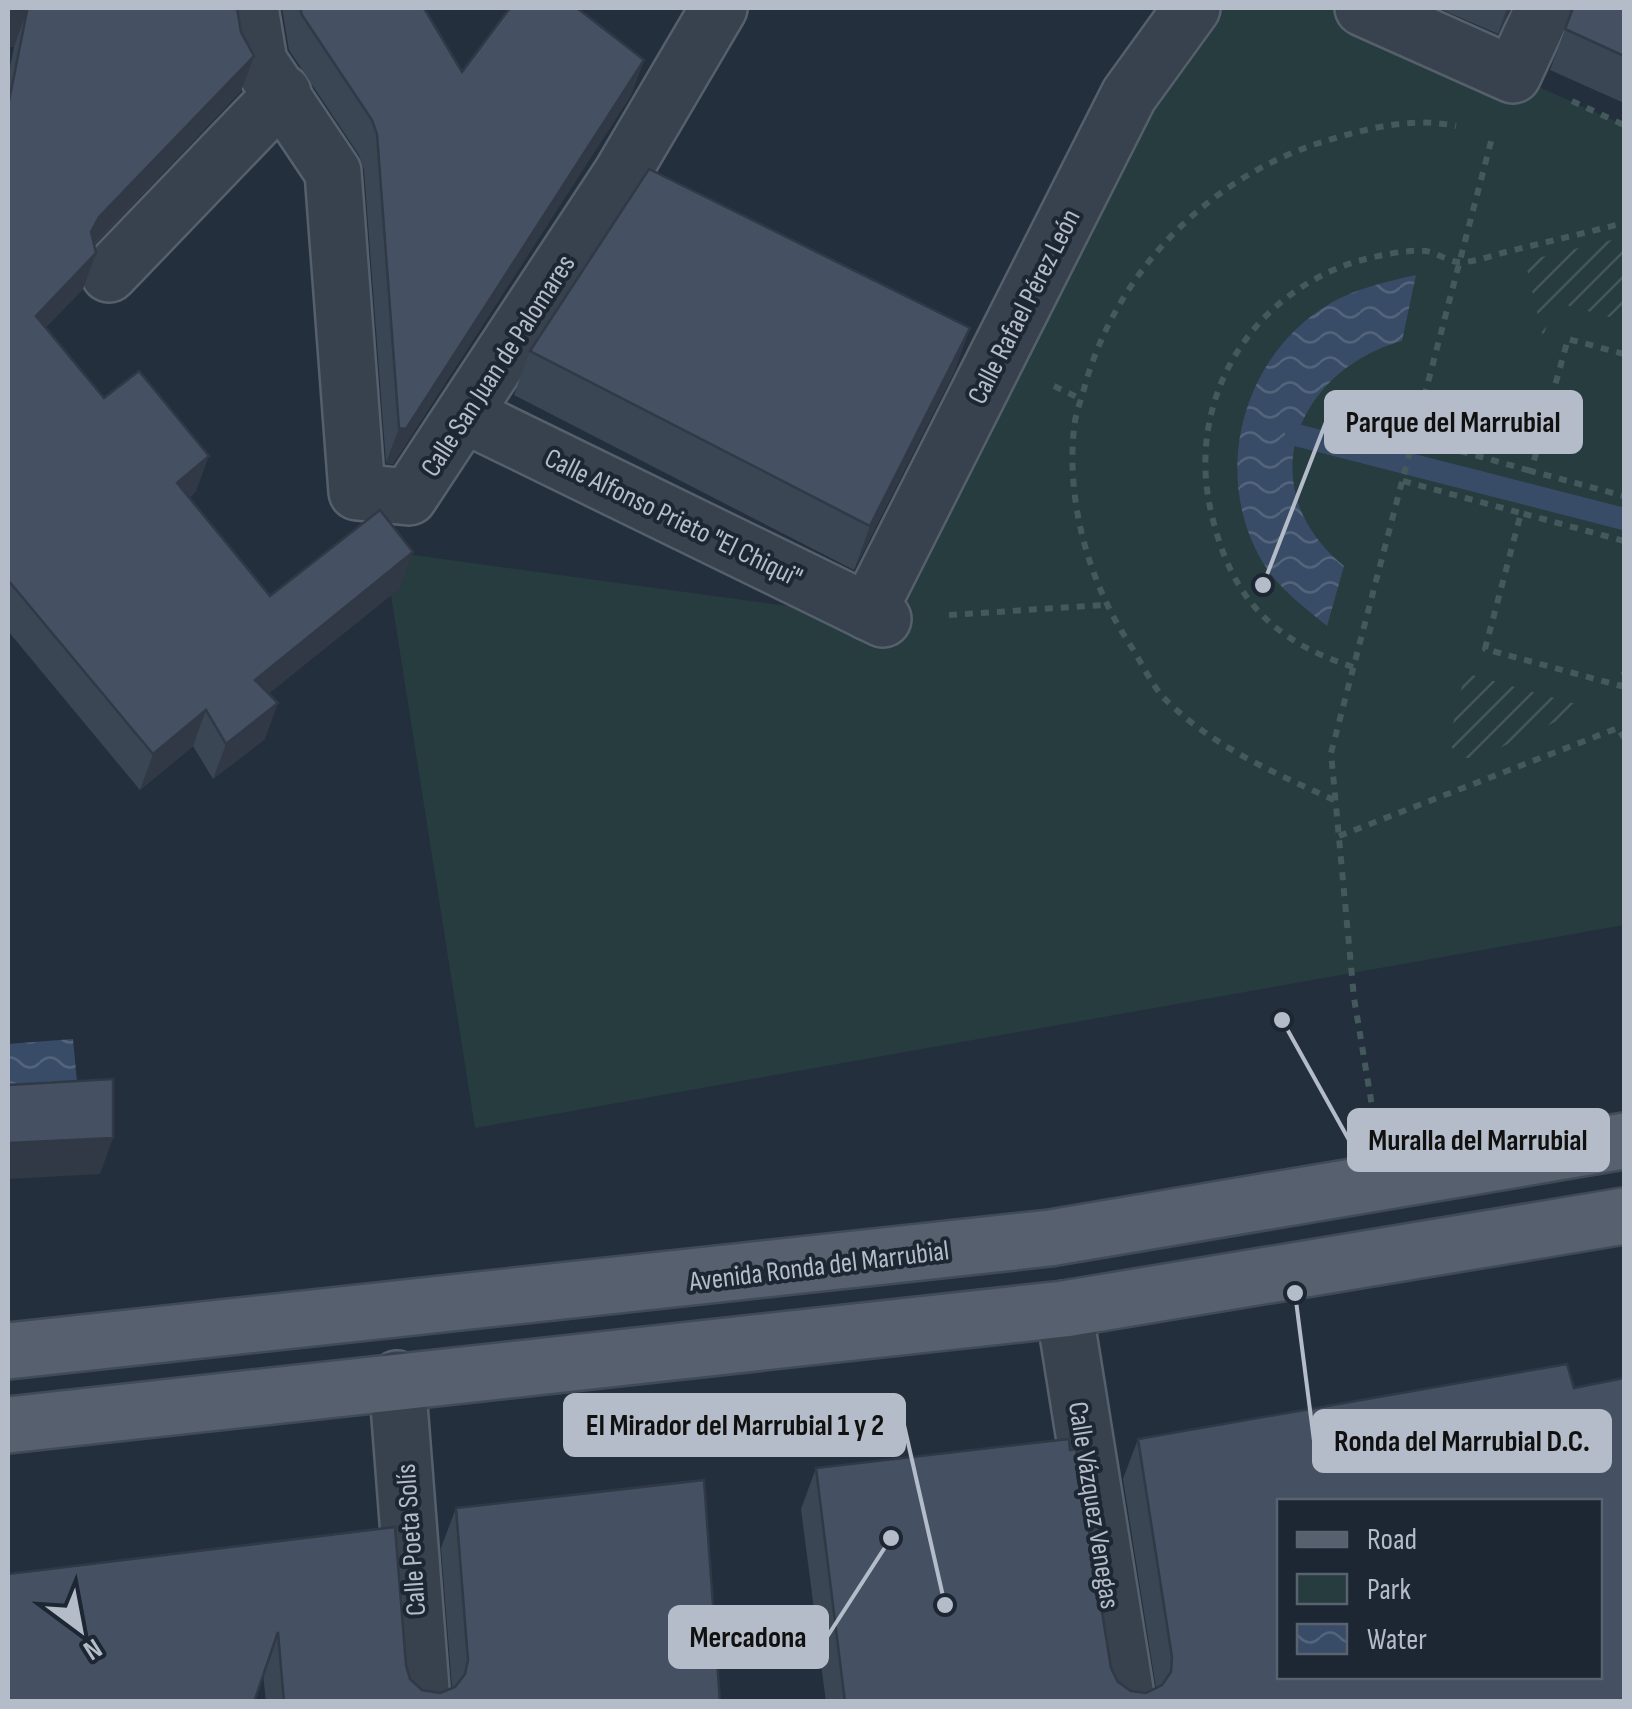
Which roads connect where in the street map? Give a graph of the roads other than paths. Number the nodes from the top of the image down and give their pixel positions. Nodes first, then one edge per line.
1 (250, 8) edge
2 (719, 8) edge
3 (1192, 8) edge
4 (1363, 8) edge
5 (1544, 8) edge
6 (283, 93) junction
7 (622, 173) junction
8 (675, 200) edge
9 (109, 274) dead end
10 (942, 332) edge
11 (1002, 361) junction
12 (464, 415) junction
13 (876, 616) joint
14 (1624, 1140) edge
15 (1624, 1216) edge
16 (1064, 1310) junction
17 (8, 1350) edge
18 (397, 1380) junction
19 (8, 1426) edge
20 (422, 1702) edge
21 (1126, 1702) edge

1 - 6 street, Calle San Juan de Palomares
2 - 7 street, Calle San Juan de Palomares
3 - 11 street, Calle Rafael Pérez León
4 - 5 street
6 - 9 street
6 - 12 street, Calle San Juan de Palomares
7 - 8 street
7 - 12 street, Calle San Juan de Palomares
10 - 11 street
11 - 13 street, Calle Rafael Pérez León
12 - 13 street, Calle Alfonso Prieto "El Chiqui"
14 - 17 main road, Avenida Ronda del Marrubial
15 - 16 main road
16 - 18 main road
16 - 21 street, Calle Vázquez Venegas
18 - 19 main road
18 - 20 street, Calle Poeta Solís

